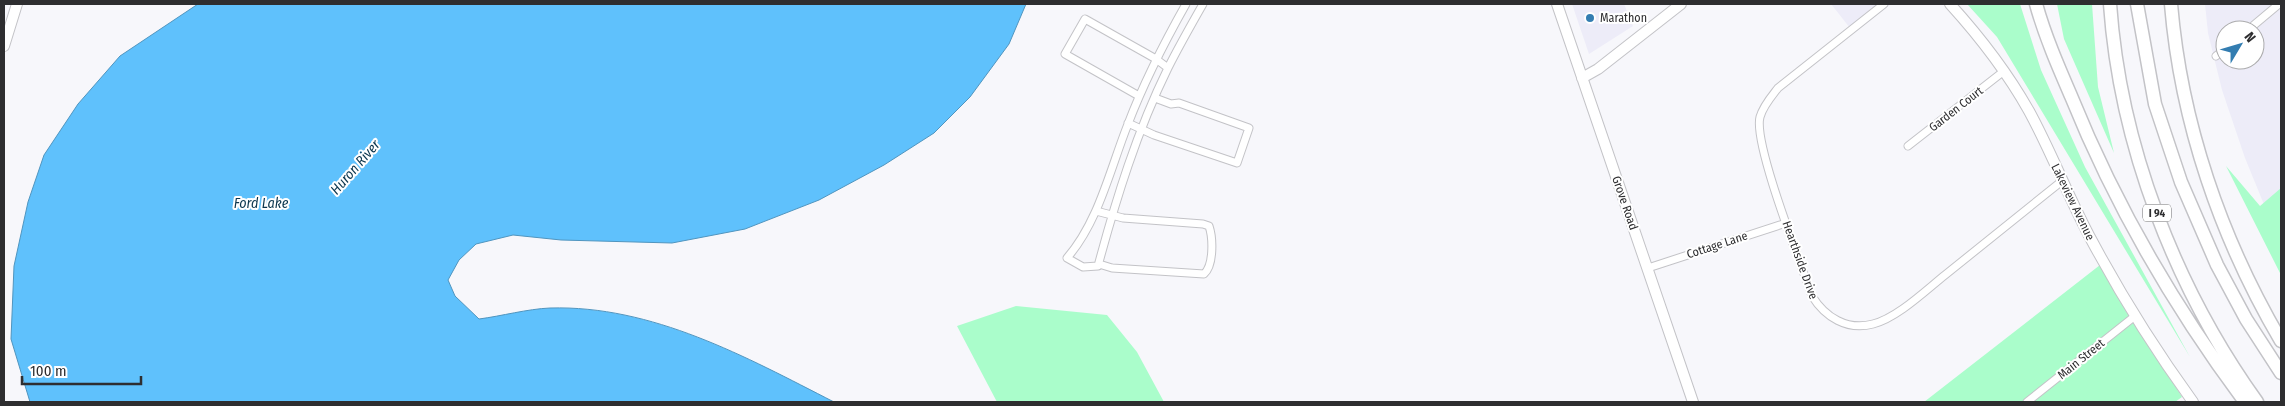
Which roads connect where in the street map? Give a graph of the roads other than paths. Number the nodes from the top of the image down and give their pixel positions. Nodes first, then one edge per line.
1 (17, 4) edge
2 (1186, 4) edge
3 (1203, 4) edge
4 (1557, 4) edge
5 (1681, 4) edge
6 (1884, 4) edge
7 (1950, 4) edge
8 (2036, 4) edge
9 (2110, 4) edge
10 (2137, 4) edge
11 (2171, 4) edge
12 (2279, 4) edge
13 (2260, 20) edge
14 (4, 46) edge
15 (1156, 59) junction
16 (1168, 68) junction
17 (2004, 71) junction
18 (1582, 78) junction
19 (1139, 96) junction
20 (1155, 98) junction
21 (1128, 123) junction
22 (1141, 130) junction
23 (1908, 146) dead end
24 (2062, 181) junction
25 (1096, 210) junction
26 (1112, 215) junction
27 (1786, 223) junction
28 (1098, 264) junction
29 (1648, 268) junction
30 (2135, 316) junction
31 (2281, 341) edge
32 (2281, 373) edge
33 (2189, 401) edge
34 (1693, 402) edge
35 (2027, 402) edge
36 (2245, 402) edge
37 (2257, 402) edge

1 - 14 street
2 - 15 street
3 - 16 street
4 - 18 street, Grove Road
5 - 18 street
6 - 27 street, Hearthside Drive
7 - 17 street, Lakeview Avenue
8 - 36 highway
9 - 37 highway, I 94
10 - 32 highway, I 94
11 - 31 highway
12 - 13 street
15 - 16 street
15 - 19 street
15 - 19 street
16 - 20 street
17 - 23 street, Garden Court
17 - 24 street, Lakeview Avenue
18 - 29 street, Grove Road
19 - 21 street
20 - 22 street
20 - 22 street
21 - 22 street
21 - 25 street
22 - 26 street
24 - 27 street, Hearthside Drive
24 - 30 street, Lakeview Avenue
25 - 26 street
25 - 28 street
26 - 28 street
26 - 28 street
27 - 29 street, Cottage Lane
29 - 34 street, Grove Road
30 - 33 street, Lakeview Avenue
30 - 35 street, Main Street

